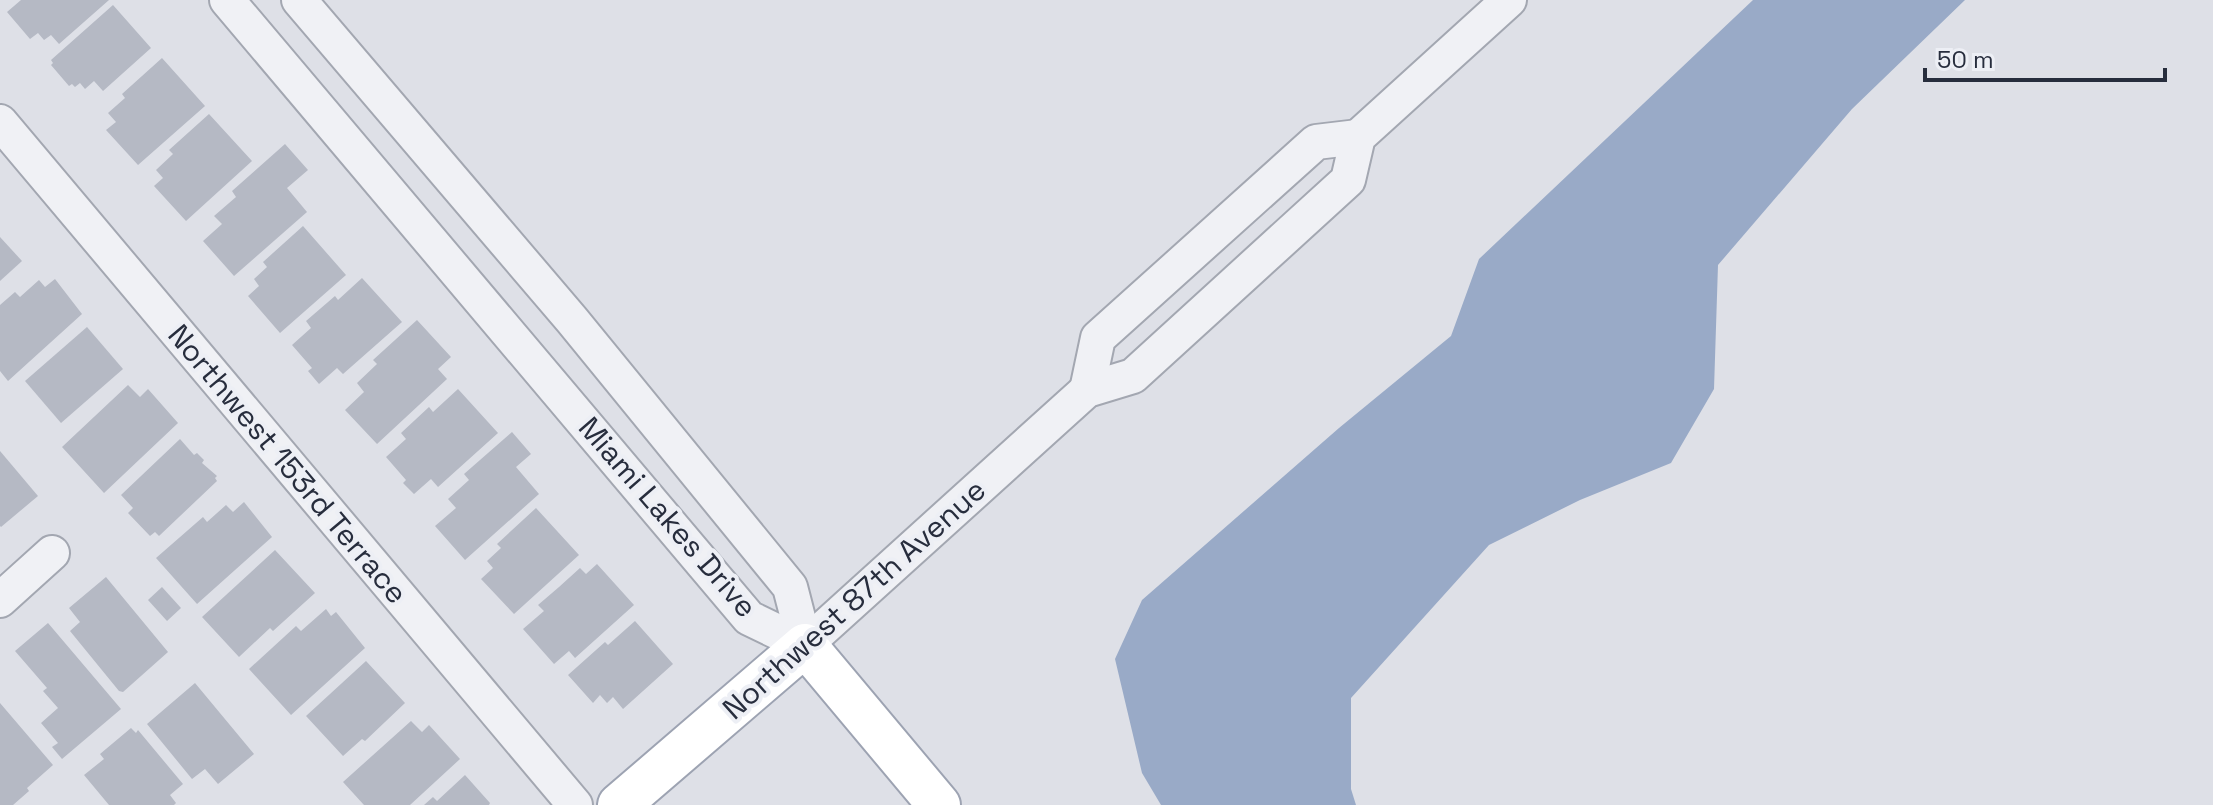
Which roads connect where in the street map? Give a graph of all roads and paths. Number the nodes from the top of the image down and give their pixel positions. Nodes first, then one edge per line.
1 (227, 0) edge
2 (299, 0) edge
3 (1509, 0) edge
4 (0, 122) edge
5 (1358, 137) junction
6 (1087, 390) junction
7 (52, 553) dead end
8 (0, 600) edge
9 (805, 645) junction
10 (575, 805) edge
11 (619, 805) edge
12 (939, 805) edge

1 - 9 street, Miami Lakes Drive
2 - 9 street, Miami Lakes Drive
3 - 5 street
4 - 10 street, Northwest 153rd Terrace
5 - 6 street, Northwest 87th Avenue
5 - 6 street
6 - 9 street, Northwest 87th Avenue
7 - 8 street
9 - 11 main road, Northwest 87th Avenue
9 - 12 main road

